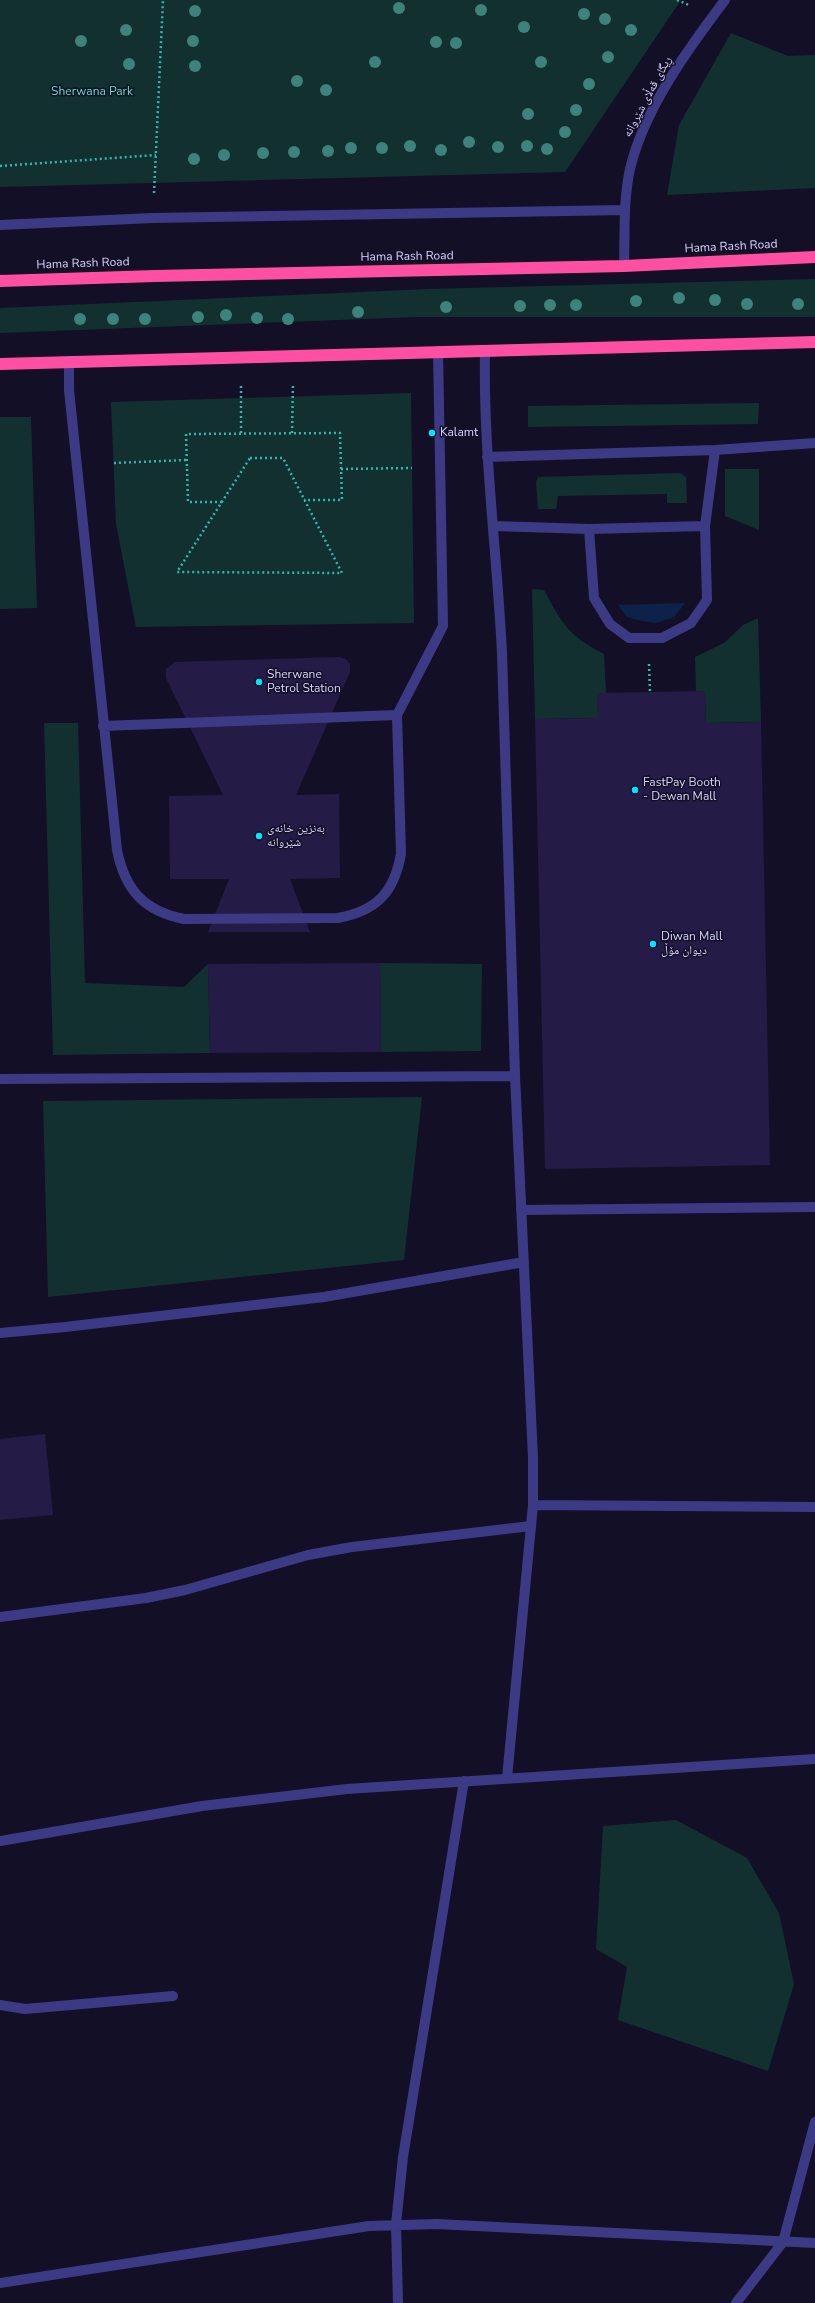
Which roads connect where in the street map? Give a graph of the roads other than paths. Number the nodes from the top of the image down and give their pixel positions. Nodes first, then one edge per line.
1 (725, 0) edge
2 (625, 210) junction
3 (0, 225) edge
4 (815, 257) edge
5 (624, 266) junction
6 (0, 281) edge
7 (815, 342) edge
8 (485, 350) junction
9 (438, 351) junction
10 (69, 361) junction
11 (0, 364) edge
12 (815, 444) edge
13 (715, 450) junction
14 (487, 457) junction
15 (493, 526) junction
16 (705, 526) junction
17 (589, 529) junction
18 (397, 715) junction
19 (103, 726) junction
20 (515, 1076) junction
21 (0, 1079) edge
22 (815, 1207) edge
23 (522, 1210) junction
24 (524, 1262) junction
25 (0, 1333) edge
26 (534, 1505) junction
27 (815, 1507) edge
28 (531, 1526) junction
29 (0, 1617) edge
30 (815, 1759) edge
31 (507, 1778) junction
32 (464, 1781) junction
33 (0, 1841) edge
34 (173, 1996) dead end
35 (0, 2005) edge
36 (815, 2122) edge
37 (396, 2224) junction
38 (783, 2242) junction
39 (815, 2243) edge
40 (0, 2283) edge
41 (398, 2303) edge
42 (736, 2303) edge

1 - 2 street, ڕیگای قەڵای شێروانە
2 - 3 street
2 - 5 street, ڕیگای قەڵای شێروانە
4 - 5 highway, Hama Rash Road
5 - 6 highway, Hama Rash Road
7 - 8 highway
8 - 9 highway
8 - 14 street
9 - 10 highway
9 - 18 street
10 - 11 highway
10 - 19 street
12 - 13 street
13 - 14 street
13 - 16 street
14 - 15 street
15 - 17 street
15 - 20 street
16 - 17 street
16 - 17 street
18 - 19 street
18 - 19 street
20 - 21 street
20 - 23 street
22 - 23 street
23 - 24 street
24 - 25 street
24 - 26 street
26 - 27 street
26 - 28 street
28 - 29 street
28 - 31 street
30 - 31 street
31 - 32 street
32 - 33 street
32 - 37 street
34 - 35 street
36 - 38 street
37 - 38 street
37 - 40 street
37 - 41 street
38 - 39 street
38 - 42 street

